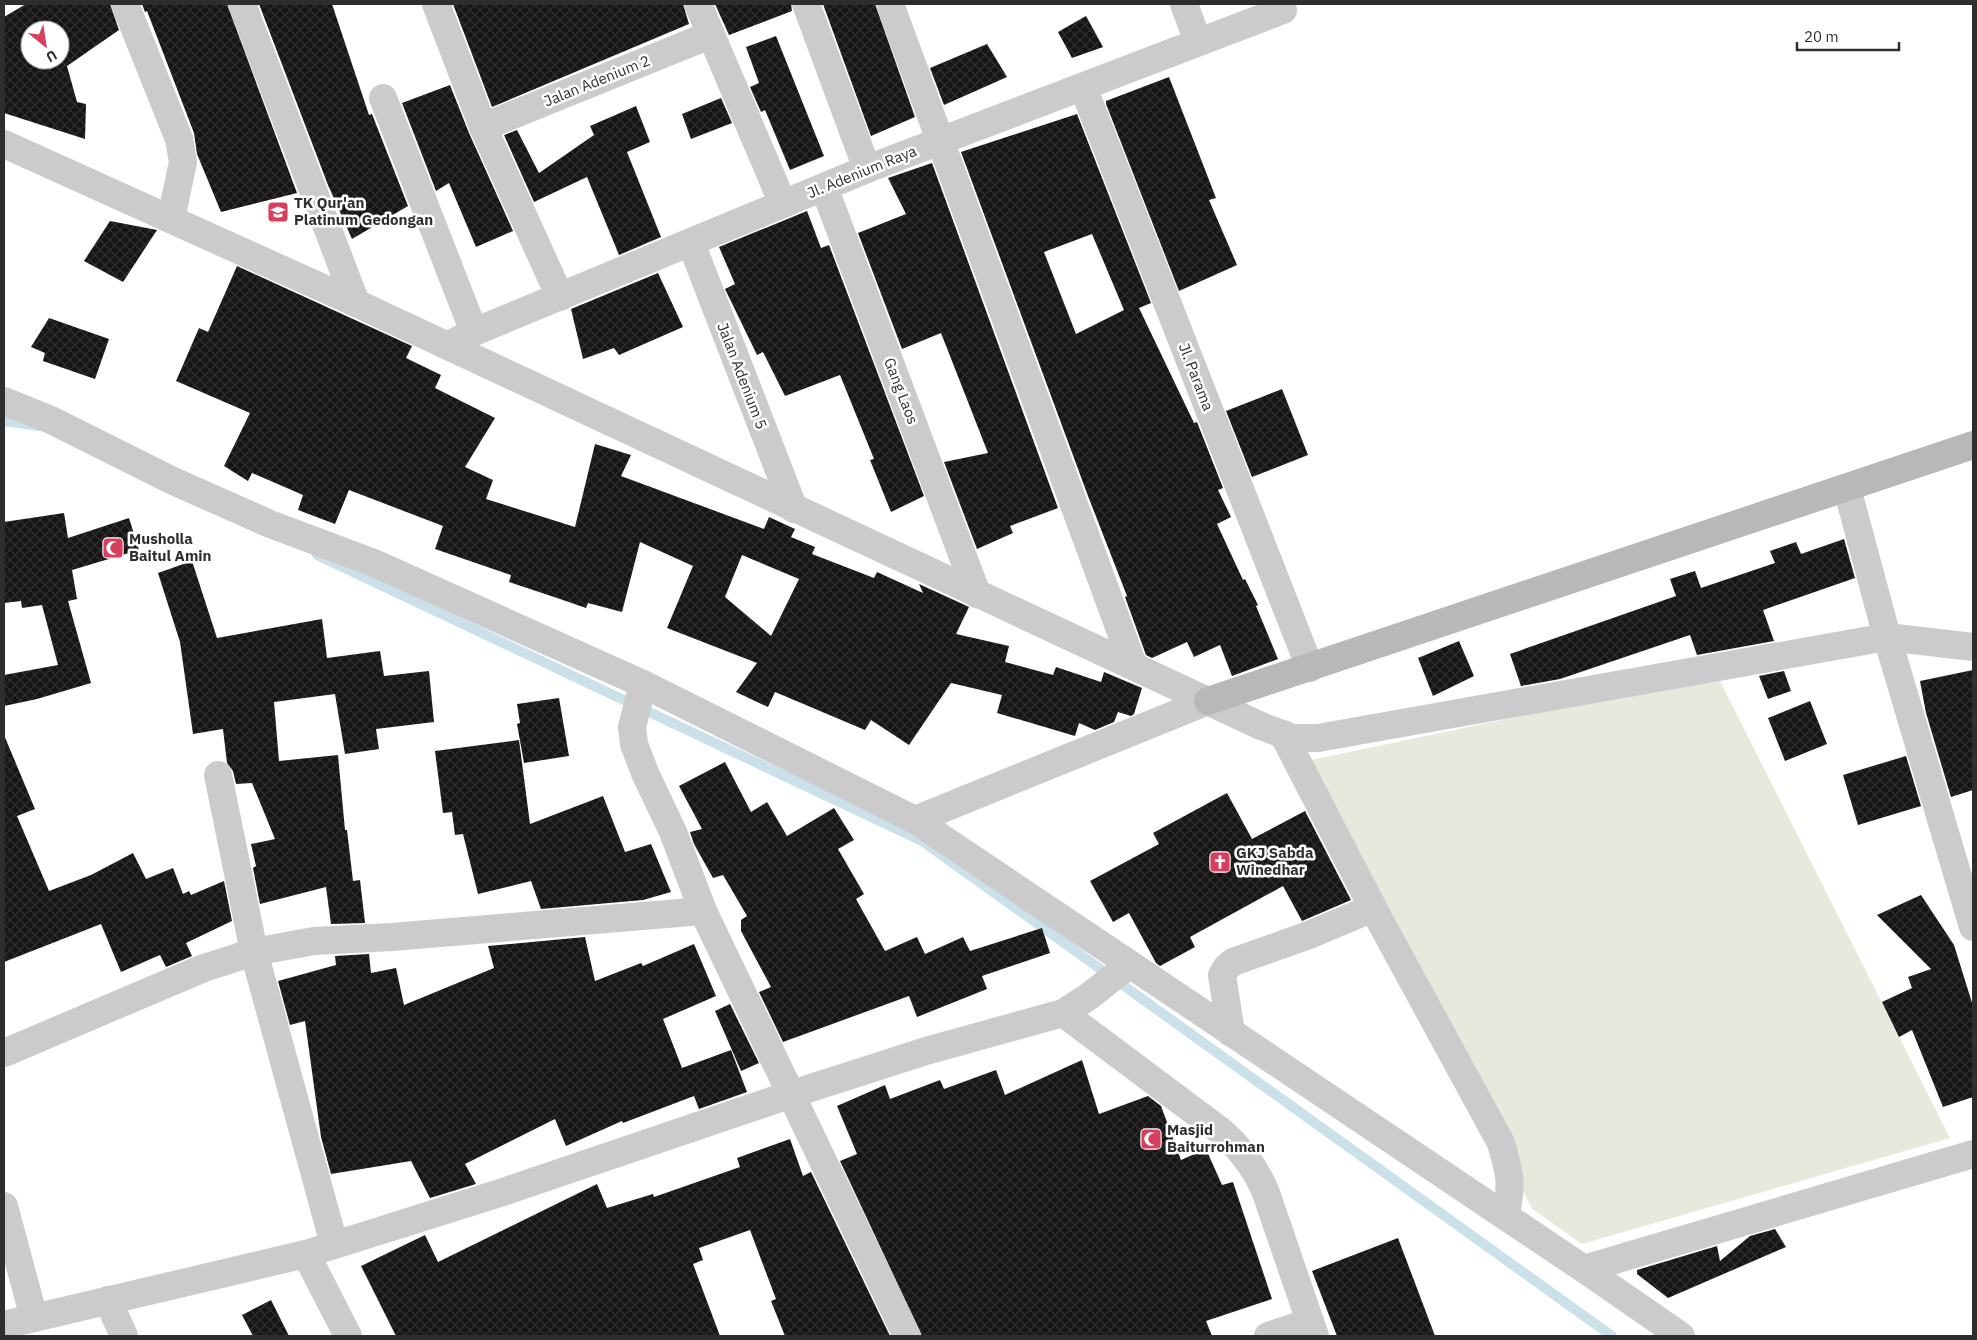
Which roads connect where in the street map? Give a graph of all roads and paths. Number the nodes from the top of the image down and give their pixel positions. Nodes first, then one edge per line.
1 (125, 4) edge
2 (242, 4) edge
3 (436, 4) edge
4 (698, 4) edge
5 (806, 4) edge
6 (890, 4) edge
7 (1184, 4) edge
8 (1282, 10) dead end
9 (710, 35) junction
10 (1198, 42) junction
11 (1083, 87) junction
12 (383, 98) dead end
13 (483, 127) junction
14 (939, 142) junction
15 (4, 144) edge
16 (867, 169) junction
17 (824, 187) junction
18 (784, 204) junction
19 (171, 219) junction
20 (690, 243) junction
21 (560, 297) junction
22 (356, 303) junction
23 (474, 332) junction
24 (447, 346) junction
25 (4, 402) edge
26 (1973, 445) edge
27 (1847, 488) junction
28 (794, 509) junction
29 (977, 594) junction
30 (1887, 637) junction
31 (1973, 647) edge
32 (1133, 665) junction
33 (1310, 668) junction
34 (641, 692) junction
35 (1208, 701) junction
36 (1283, 734) junction
37 (218, 775) dead end
38 (915, 820) junction
39 (1373, 908) junction
40 (703, 911) junction
41 (1973, 927) edge
42 (254, 952) junction
43 (1124, 969) junction
44 (1062, 1012) junction
45 (1231, 1033) junction
46 (4, 1053) edge
47 (792, 1094) junction
48 (1973, 1154) edge
49 (4, 1206) edge
50 (1505, 1216) junction
51 (334, 1244) junction
52 (306, 1254) junction
53 (1584, 1268) junction
54 (108, 1300) junction
55 (34, 1318) junction
56 (4, 1325) edge
57 (1312, 1329) edge
58 (124, 1336) edge
59 (348, 1336) edge
60 (906, 1336) edge
61 (1268, 1336) edge
62 (1681, 1336) edge

1 - 19 street
2 - 22 street
3 - 13 street
4 - 9 street
5 - 16 street
6 - 14 street
7 - 10 street
8 - 10 street, Jl. Adenium Raya
9 - 13 street, Jalan Adenium 2
9 - 18 street
10 - 11 street, Jl. Adenium Raya
11 - 14 street, Jl. Adenium Raya
11 - 33 street, Jl. Parama
12 - 23 street
13 - 21 street
14 - 16 street, Jl. Adenium Raya
14 - 32 street
15 - 19 street
16 - 17 street, Jl. Adenium Raya
17 - 18 street, Jl. Adenium Raya
17 - 29 street, Gang Laos
18 - 20 street, Jl. Adenium Raya
19 - 22 street
20 - 21 street, Jl. Adenium Raya
20 - 28 street, Jalan Adenium 5
21 - 23 street, Jl. Adenium Raya
22 - 24 street
23 - 24 street, Jl. Adenium Raya
24 - 28 street
25 - 34 street
26 - 27 street
27 - 30 street
27 - 33 street
28 - 29 street
29 - 32 street
30 - 31 street
30 - 36 street
30 - 41 street
32 - 35 street
33 - 35 street
34 - 38 street
34 - 40 street
35 - 36 street
35 - 38 street
36 - 39 street
37 - 42 street
38 - 43 street
39 - 45 street
39 - 50 street
40 - 42 street
40 - 47 street
42 - 46 street
42 - 51 street
43 - 44 street
43 - 45 street
44 - 47 street
44 - 57 street
45 - 50 street
47 - 51 street
47 - 60 street
48 - 53 street
49 - 55 street
50 - 53 street
51 - 52 street
52 - 54 street
52 - 59 street
53 - 62 street
54 - 55 street
54 - 58 street
55 - 56 street
57 - 61 street

